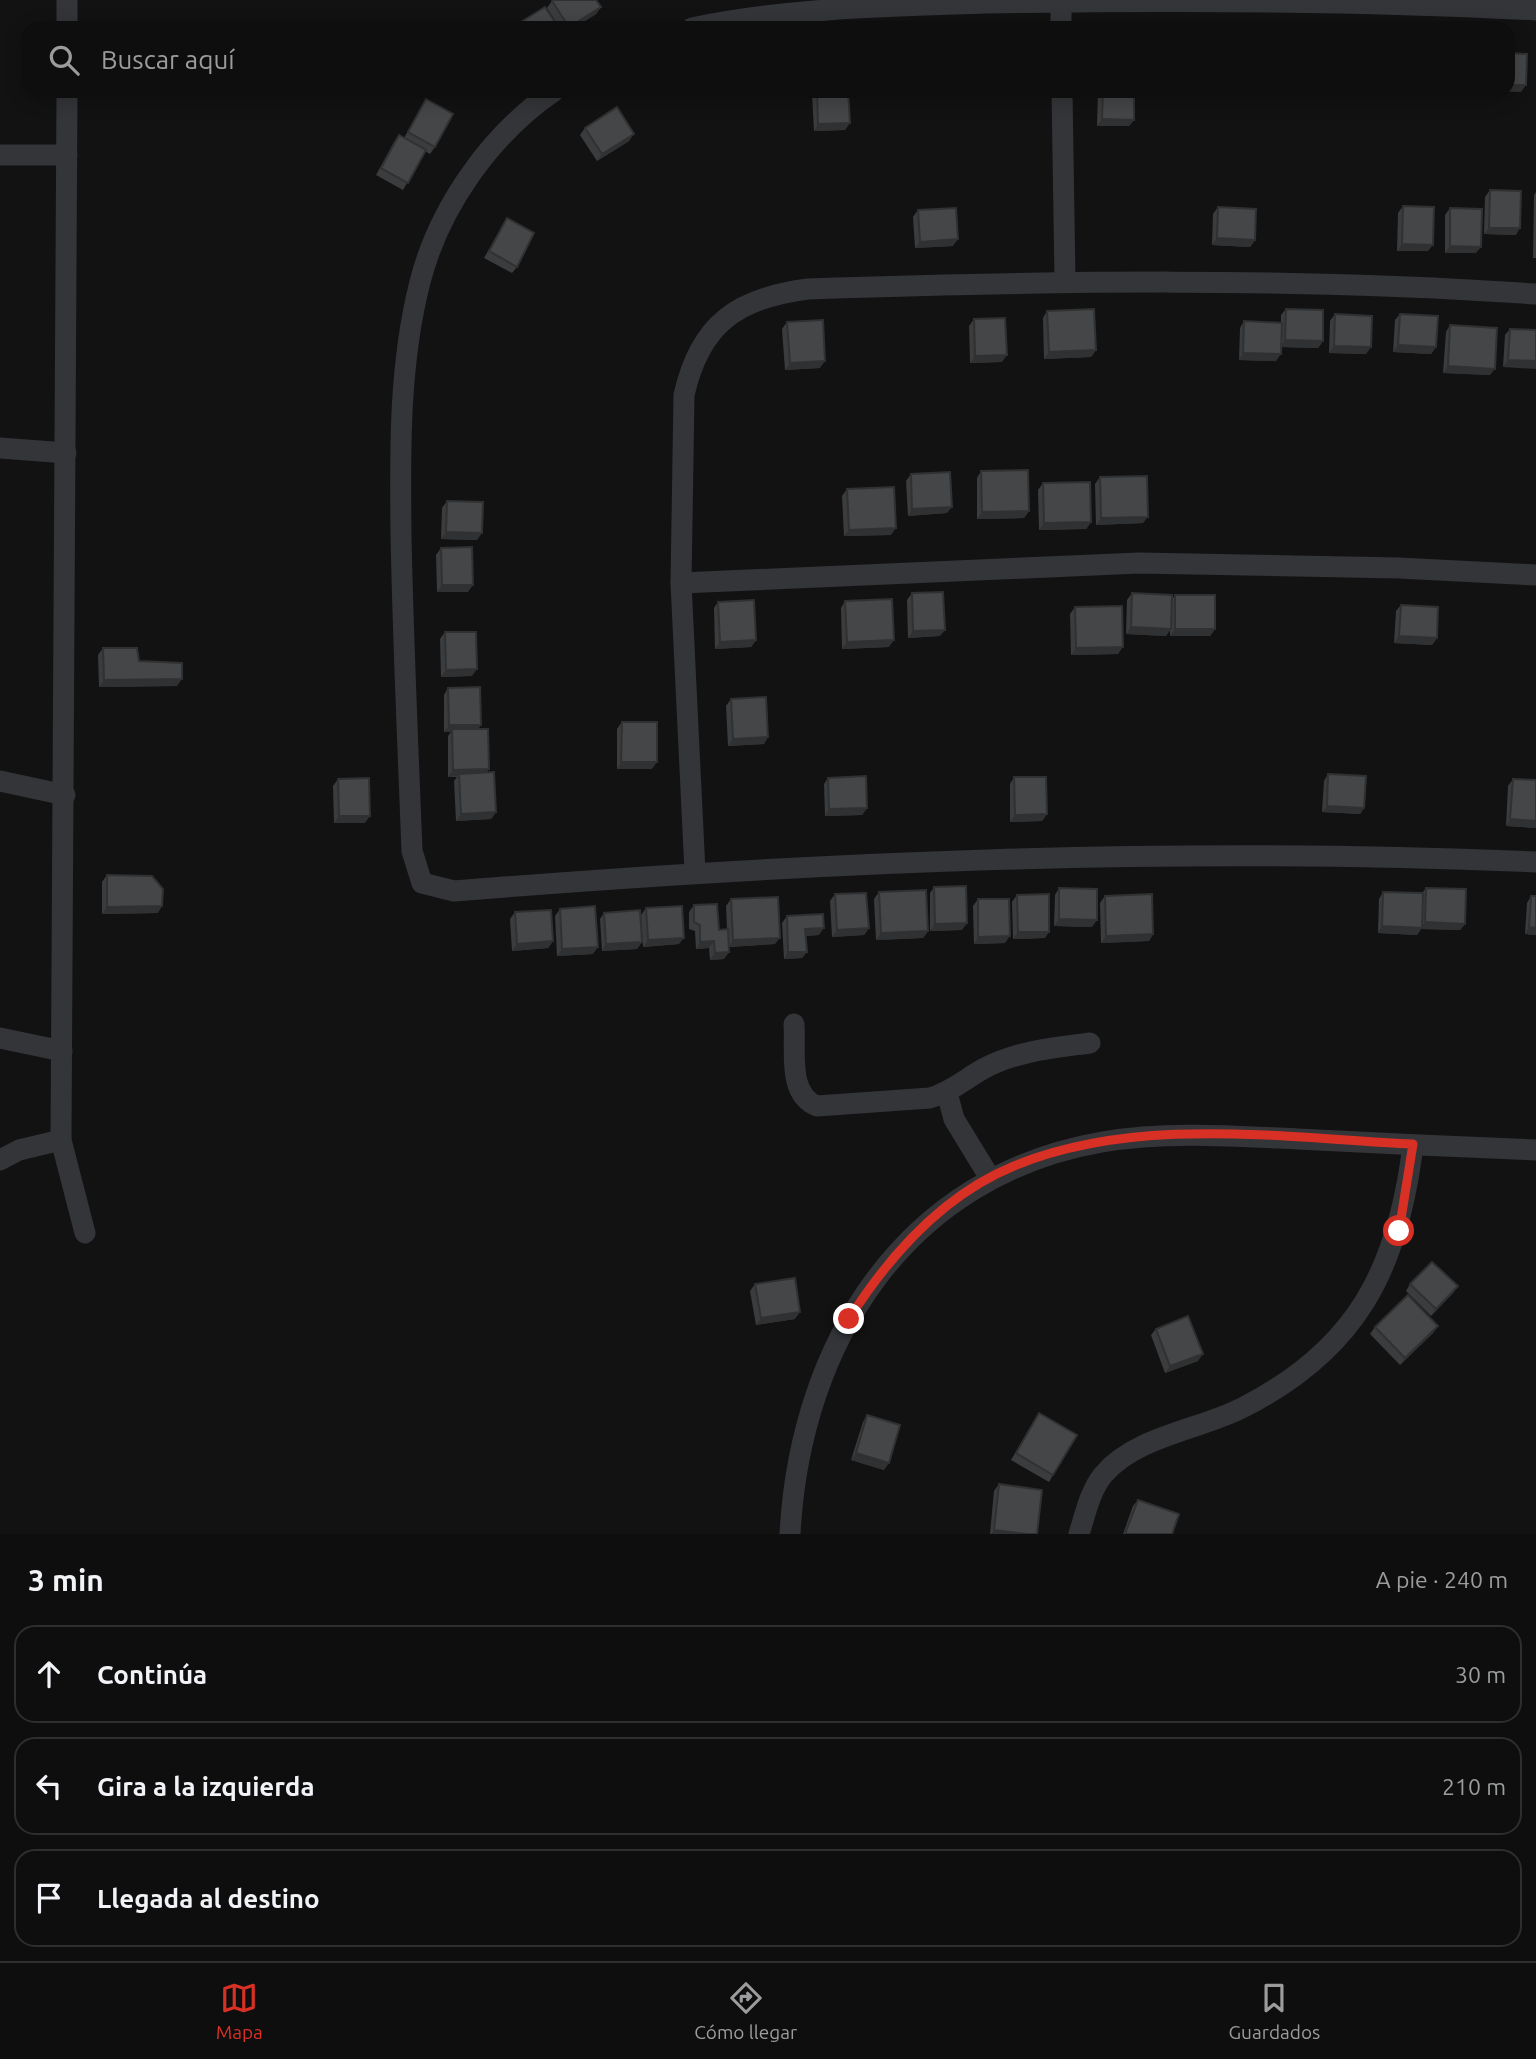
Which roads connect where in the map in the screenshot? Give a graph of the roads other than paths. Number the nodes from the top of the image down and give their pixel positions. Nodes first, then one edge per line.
1 (67, 0) edge
2 (1061, 1) edge
3 (1536, 10) edge
4 (67, 21) edge
5 (725, 21) edge
6 (1061, 21) edge
7 (67, 98) edge
8 (545, 98) edge
9 (1062, 98) edge
10 (0, 155) edge
11 (67, 155) junction
12 (1065, 281) junction
13 (1536, 293) edge
14 (0, 448) edge
15 (66, 453) junction
16 (1536, 575) edge
17 (681, 583) junction
18 (0, 781) edge
19 (65, 795) junction
20 (1536, 862) edge
21 (695, 872) junction
22 (794, 1024) dead end
23 (0, 1038) edge
24 (1090, 1043) dead end
25 (62, 1051) junction
26 (947, 1093) junction
27 (61, 1140) junction
28 (1413, 1144) junction
29 (1536, 1150) edge
30 (0, 1160) edge
31 (990, 1178) junction
32 (85, 1233) dead end
33 (790, 1534) edge
34 (1079, 1534) edge

1 - 4 street
2 - 3 street
2 - 5 street
2 - 6 street
7 - 11 street
8 - 21 street
9 - 12 street
10 - 11 street
11 - 15 street
12 - 13 street
12 - 17 street
14 - 15 street
15 - 19 street
16 - 17 street
17 - 21 street
18 - 19 street
19 - 25 street
20 - 21 street
22 - 26 street
23 - 25 street
24 - 26 street
25 - 27 street
26 - 31 street
27 - 30 street
27 - 32 street
28 - 29 street
28 - 31 street
28 - 34 street
31 - 33 street

